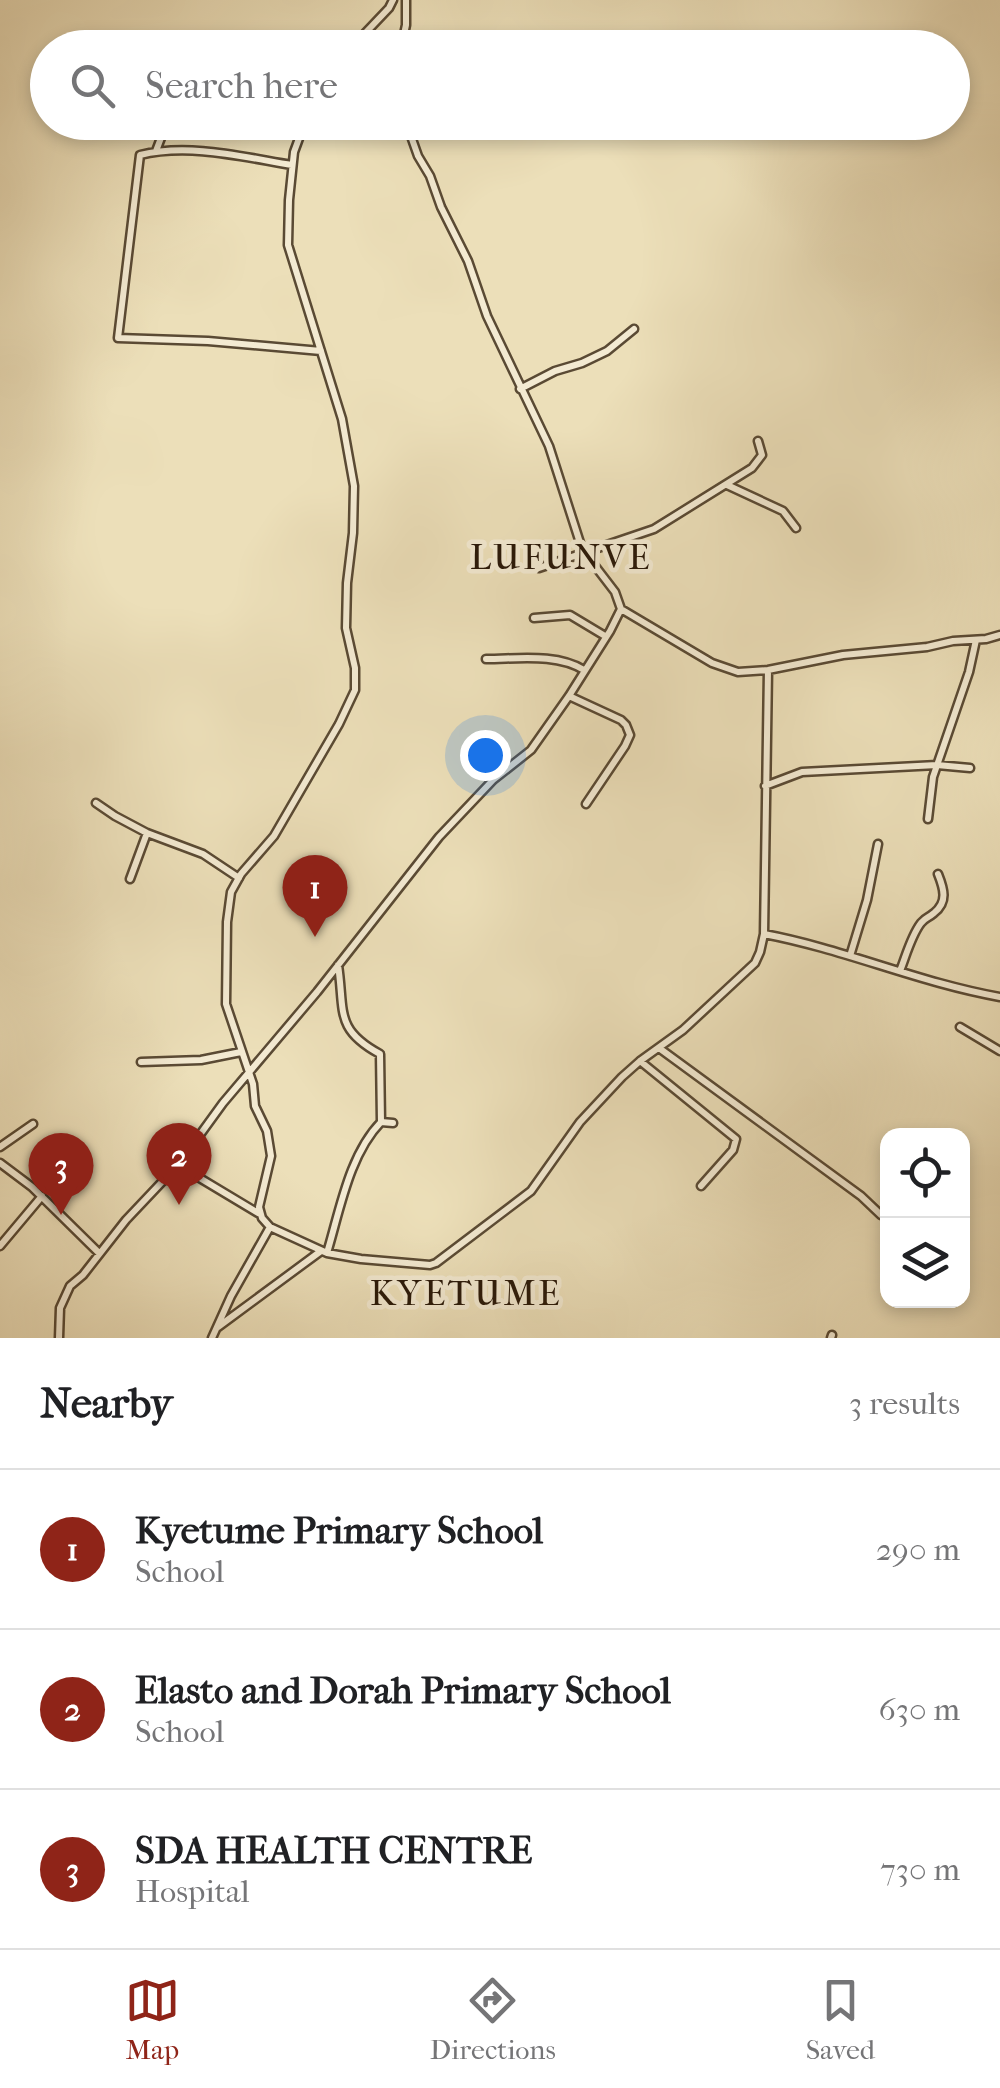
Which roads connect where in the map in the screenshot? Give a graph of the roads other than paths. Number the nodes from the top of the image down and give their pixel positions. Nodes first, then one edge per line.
1 (394, 0) edge
2 (406, 0) edge
3 (367, 30) edge
4 (405, 30) edge
5 (160, 140) edge
6 (299, 140) edge
7 (412, 140) edge
8 (156, 151) junction
9 (292, 164) junction
10 (634, 329) dead end
11 (321, 350) junction
12 (520, 389) junction
13 (758, 441) dead end
14 (727, 485) junction
15 (796, 528) dead end
16 (586, 554) junction
17 (539, 568) dead end
18 (621, 609) junction
19 (534, 618) dead end
20 (1000, 635) edge
21 (605, 636) junction
22 (976, 640) junction
23 (486, 659) dead end
24 (584, 670) junction
25 (768, 670) junction
26 (569, 696) junction
27 (937, 765) junction
28 (970, 768) dead end
29 (765, 786) junction
30 (96, 803) dead end
31 (586, 804) dead end
32 (928, 819) dead end
33 (147, 832) junction
34 (878, 844) dead end
35 (938, 874) dead end
36 (239, 878) junction
37 (130, 880) dead end
38 (764, 934) junction
39 (850, 956) junction
40 (338, 964) junction
41 (900, 971) junction
42 (1000, 997) edge
43 (960, 1026) dead end
44 (659, 1048) junction
45 (1000, 1050) edge
46 (240, 1052) junction
47 (640, 1060) junction
48 (141, 1062) dead end
49 (249, 1072) junction
50 (381, 1122) junction
51 (32, 1124) dead end
52 (394, 1124) dead end
53 (0, 1147) edge
54 (0, 1163) edge
55 (178, 1164) junction
56 (701, 1186) dead end
57 (42, 1196) junction
58 (880, 1214) edge
59 (262, 1218) junction
60 (270, 1227) junction
61 (0, 1246) edge
62 (324, 1252) junction
63 (99, 1253) junction
64 (217, 1328) junction
65 (59, 1338) edge
66 (212, 1338) edge

1 - 3 street
2 - 4 street
5 - 8 street
6 - 9 street
7 - 12 street
8 - 9 street
8 - 11 street
9 - 11 street
10 - 12 street
11 - 36 street
12 - 16 street
13 - 14 street
14 - 15 street
14 - 16 street
16 - 17 street
16 - 18 street
18 - 21 street
18 - 25 street
19 - 21 street
20 - 22 street
21 - 24 street
22 - 25 street
22 - 27 street
23 - 24 street
24 - 26 street
25 - 29 street
26 - 31 street
26 - 40 street
27 - 28 street
27 - 29 street
27 - 32 street
29 - 38 street
30 - 33 street
33 - 36 street
33 - 37 street
34 - 39 street
35 - 41 street
36 - 46 street
38 - 39 street
38 - 44 street
39 - 41 street
40 - 49 street
40 - 50 street
41 - 42 street
43 - 45 street
44 - 47 street
44 - 58 street
46 - 48 street
46 - 49 street
47 - 56 street
47 - 62 street
49 - 55 street
49 - 59 street
50 - 52 street
50 - 62 street
51 - 53 street
54 - 57 street
55 - 59 street
55 - 63 street
57 - 61 street
57 - 63 street
59 - 60 street
60 - 62 street
60 - 64 street
62 - 64 street
63 - 65 street
64 - 66 street

